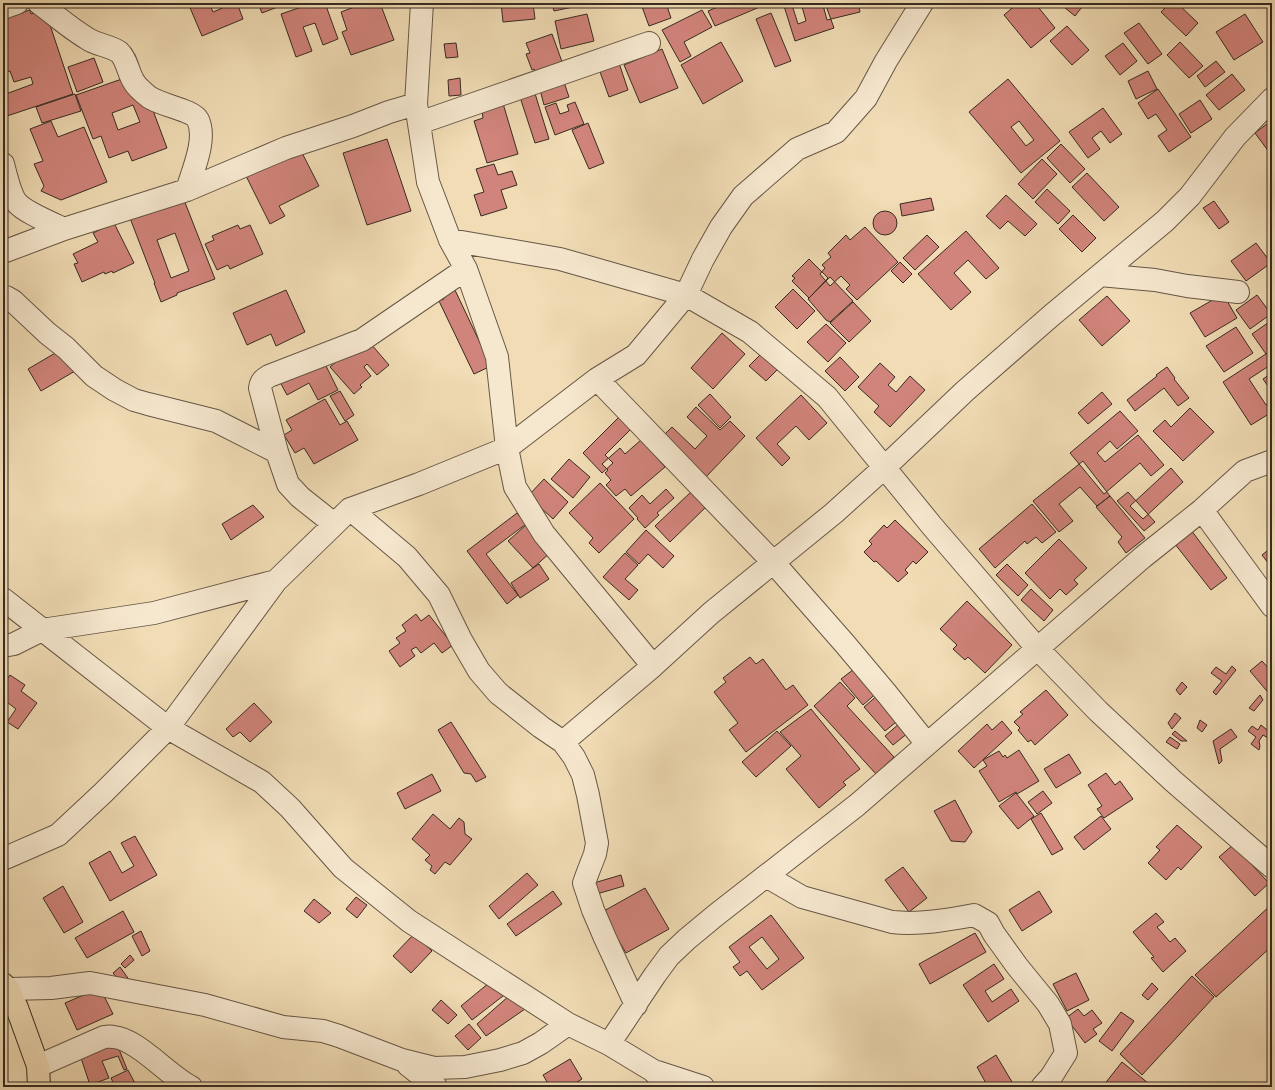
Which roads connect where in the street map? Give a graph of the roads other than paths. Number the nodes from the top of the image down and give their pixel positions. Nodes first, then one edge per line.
1 (17, 3) edge
2 (39, 3) edge
3 (422, 3) edge
4 (922, 3) edge
5 (3, 8) edge
6 (649, 43) dead end
7 (1272, 99) edge
8 (417, 113) junction
9 (3, 164) edge
10 (186, 190) junction
11 (64, 229) junction
12 (450, 240) junction
13 (3, 252) edge
14 (466, 269) junction
15 (1100, 275) junction
16 (1238, 292) dead end
17 (686, 295) junction
18 (3, 296) edge
19 (597, 379) junction
20 (507, 448) junction
21 (277, 452) junction
22 (1272, 461) edge
23 (885, 467) junction
24 (350, 509) junction
25 (1202, 510) junction
26 (334, 524) junction
27 (773, 562) junction
28 (276, 581) junction
29 (3, 600) edge
30 (1272, 606) edge
31 (42, 630) junction
32 (3, 646) edge
33 (1037, 648) junction
34 (653, 666) junction
35 (168, 728) junction
36 (563, 742) junction
37 (927, 744) junction
38 (3, 859) edge
39 (1272, 867) edge
40 (766, 876) junction
41 (5, 986) edge
42 (636, 1005) junction
43 (568, 1024) junction
44 (609, 1044) junction
45 (402, 1060) junction
46 (652, 1070) junction
47 (39, 1076) edge
48 (191, 1087) edge
49 (436, 1087) edge
50 (670, 1087) edge
51 (703, 1087) edge
52 (1042, 1087) edge

1 - 5 street
2 - 10 street
3 - 8 street
4 - 17 street
6 - 8 street
7 - 15 street
8 - 10 street
8 - 12 street
9 - 11 street
10 - 11 street
11 - 13 street
12 - 14 street
12 - 17 street
14 - 20 street
14 - 21 street
15 - 16 street
15 - 23 street
17 - 19 street
17 - 23 street
18 - 21 street
19 - 20 street
19 - 27 street
20 - 24 street
20 - 34 street
21 - 26 street
22 - 25 street
23 - 27 street
23 - 33 street
24 - 26 street
24 - 36 street
25 - 30 street
25 - 33 street
26 - 28 street
27 - 34 street
27 - 37 street
28 - 31 street
28 - 35 street
29 - 31 street
31 - 32 street
31 - 35 street
33 - 37 street
33 - 39 street
34 - 36 street
35 - 38 street
35 - 43 street
36 - 42 street
37 - 40 street
40 - 42 street
40 - 52 street
41 - 45 street
41 - 47 main road
42 - 44 street
43 - 44 street
43 - 45 street
44 - 46 street
45 - 49 street
46 - 50 street
46 - 51 street
47 - 48 street

